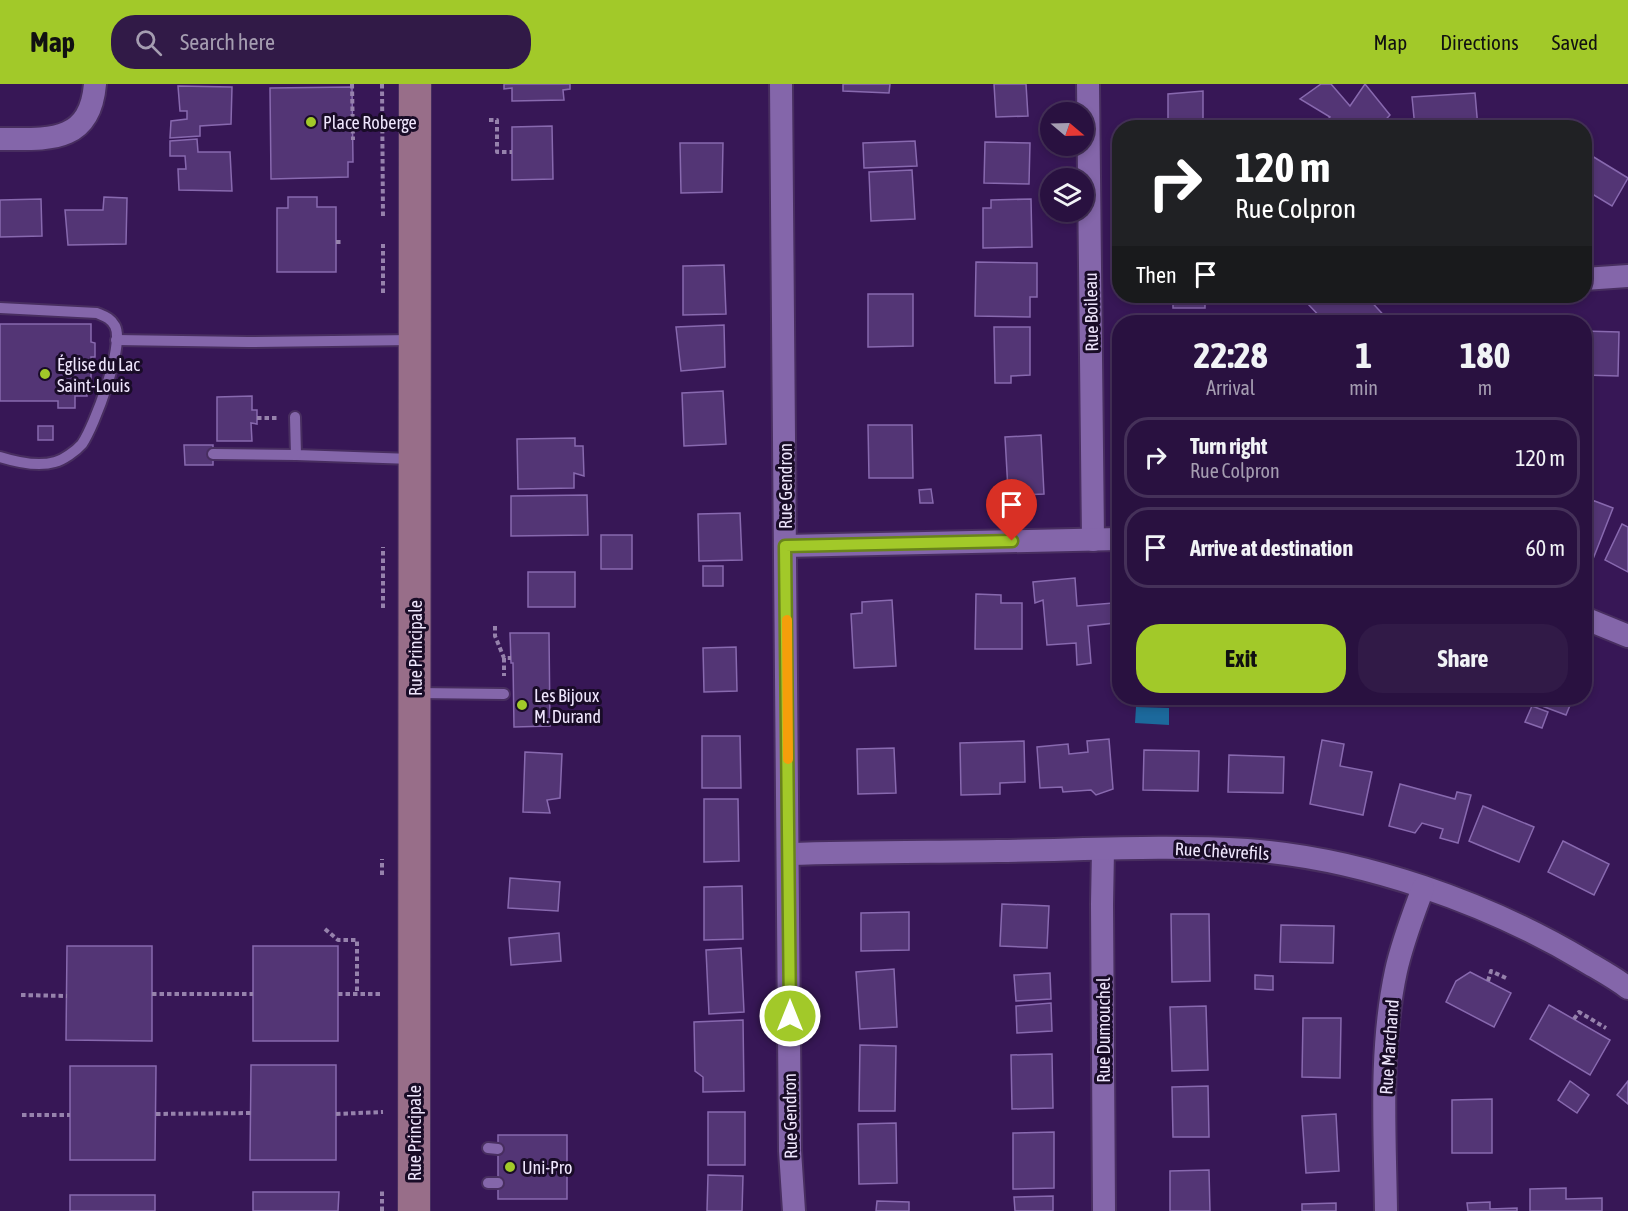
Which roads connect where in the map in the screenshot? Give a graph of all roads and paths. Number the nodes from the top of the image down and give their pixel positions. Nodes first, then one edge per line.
1 (95, 84) edge
2 (352, 84) edge
3 (382, 84) edge
4 (415, 84) edge
5 (781, 84) edge
6 (1088, 84) edge
7 (489, 120) dead end
8 (0, 139) edge
9 (353, 140) dead end
10 (512, 152) dead end
11 (383, 228) dead end
12 (336, 242) dead end
13 (343, 242) dead end
14 (382, 267) dead end
15 (1628, 276) edge
16 (1592, 278) edge
17 (383, 290) dead end
18 (0, 308) edge
19 (116, 340) junction
20 (415, 340) junction
21 (295, 417) dead end
22 (213, 454) dead end
23 (296, 455) junction
24 (0, 457) edge
25 (415, 459) junction
26 (1112, 539) edge
27 (1093, 540) junction
28 (785, 546) junction
29 (382, 566) dead end
30 (383, 614) dead end
31 (1592, 621) edge
32 (495, 626) dead end
33 (1628, 636) edge
34 (511, 658) dead end
35 (415, 693) junction
36 (504, 694) dead end
37 (1103, 850) junction
38 (789, 854) junction
39 (1423, 888) junction
40 (325, 929) dead end
41 (1508, 979) dead end
42 (1488, 981) dead end
43 (1628, 988) edge
44 (152, 994) dead end
45 (253, 994) dead end
46 (338, 994) dead end
47 (357, 994) junction
48 (384, 994) dead end
49 (21, 995) dead end
50 (67, 996) dead end
51 (1574, 1019) dead end
52 (1606, 1028) dead end
53 (383, 1112) dead end
54 (251, 1113) dead end
55 (156, 1114) dead end
56 (336, 1114) dead end
57 (22, 1115) dead end
58 (70, 1115) dead end
59 (414, 1211) edge
60 (794, 1211) edge
61 (1104, 1211) edge
62 (1386, 1211) edge

1 - 8 street
2 - 9 path
3 - 11 path
4 - 20 street, Rue Principale
5 - 28 street, Rue Gendron
6 - 27 street, Rue Boileau
7 - 10 path
12 - 13 path
14 - 17 path
15 - 16 street
18 - 19 lane
19 - 20 lane
19 - 24 lane
20 - 25 street, Rue Principale
21 - 23 lane
22 - 23 lane
23 - 25 lane
25 - 35 street, Rue Principale
26 - 27 street
27 - 28 street
28 - 38 street, Rue Gendron
29 - 30 path, Rue Principale
31 - 33 street
32 - 34 path
35 - 36 lane
35 - 59 street, Rue Principale
37 - 38 street, Rue Chèvrefils
37 - 39 street, Rue Chèvrefils
37 - 61 street, Rue Dumouchel
38 - 60 street, Rue Gendron
39 - 43 street, Rue Chèvrefils
39 - 62 street, Rue Marchand
40 - 47 path
41 - 42 path
44 - 45 path
46 - 47 path
47 - 48 path
49 - 50 path
51 - 52 path
53 - 56 path
54 - 55 path
57 - 58 path

